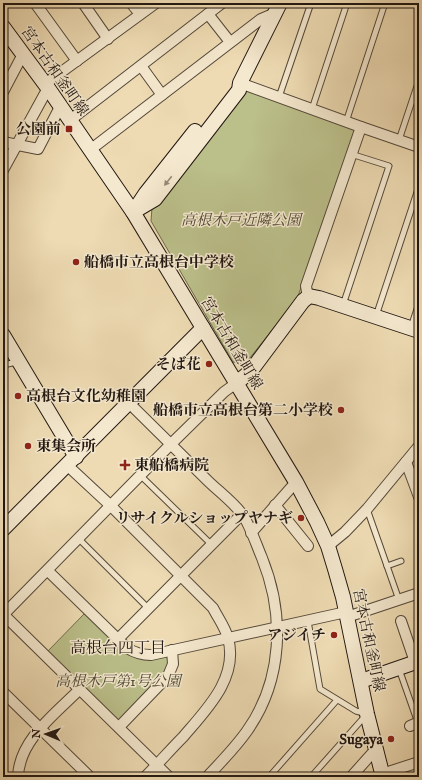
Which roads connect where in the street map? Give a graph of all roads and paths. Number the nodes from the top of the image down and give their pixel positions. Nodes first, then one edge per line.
1 (35, 3) edge
2 (82, 3) edge
3 (132, 3) edge
4 (156, 3) edge
5 (222, 3) edge
6 (311, 3) edge
7 (347, 3) edge
8 (384, 3) edge
9 (277, 8) edge
10 (140, 14) junction
11 (208, 14) junction
12 (3, 27) edge
13 (108, 39) junction
14 (230, 42) junction
15 (23, 54) junction
16 (77, 61) junction
17 (141, 66) junction
18 (419, 80) edge
19 (240, 83) junction
20 (46, 86) junction
21 (3, 92) edge
22 (162, 95) junction
23 (279, 97) junction
24 (60, 107) junction
25 (312, 109) junction
26 (69, 120) junction
27 (346, 122) junction
28 (361, 127) junction
29 (399, 140) junction
30 (3, 142) edge
31 (16, 145) junction
32 (419, 147) edge
33 (90, 150) junction
34 (351, 154) junction
35 (3, 170) edge
36 (419, 186) edge
37 (133, 212) junction
38 (309, 296) junction
39 (419, 303) edge
40 (343, 306) junction
41 (376, 317) junction
42 (203, 328) junction
43 (415, 330) edge
44 (3, 335) edge
45 (19, 361) junction
46 (3, 365) edge
47 (235, 384) junction
48 (129, 404) junction
49 (171, 444) junction
50 (419, 446) edge
51 (72, 461) junction
52 (406, 462) junction
53 (141, 476) junction
54 (296, 482) junction
55 (419, 497) edge
56 (275, 505) junction
57 (110, 506) junction
58 (367, 509) junction
59 (242, 514) junction
60 (3, 529) edge
61 (251, 533) junction
62 (79, 539) junction
63 (212, 545) junction
64 (308, 546) dead end
65 (328, 546) junction
66 (401, 561) dead end
67 (387, 566) junction
68 (48, 571) junction
69 (180, 577) junction
70 (419, 593) edge
71 (399, 600) junction
72 (149, 608) junction
73 (3, 615) edge
74 (347, 615) junction
75 (308, 621) junction
76 (401, 621) dead end
77 (278, 628) junction
78 (118, 639) junction
79 (228, 639) junction
80 (172, 650) junction
81 (417, 662) edge
82 (399, 668) junction
83 (361, 681) junction
84 (80, 690) junction
85 (3, 692) edge
86 (337, 700) junction
87 (367, 714) junction
88 (416, 724) edge
89 (119, 727) junction
90 (40, 728) junction
91 (376, 749) junction
92 (419, 762) edge
93 (157, 765) junction
94 (383, 776) edge
95 (18, 777) edge
96 (90, 777) edge
97 (145, 777) edge
98 (169, 777) edge
99 (207, 777) edge
100 (269, 777) edge
101 (311, 777) edge
102 (351, 777) edge

1 - 16 street
2 - 13 street
3 - 10 street
4 - 10 street
5 - 11 street
6 - 23 lane
7 - 25 lane
8 - 27 lane
9 - 14 street
9 - 19 street
10 - 13 street
11 - 14 street
11 - 17 street
12 - 15 street, 宮本古和釜町線
13 - 16 street
14 - 22 street
15 - 20 street, 宮本古和釜町線
15 - 21 street
16 - 20 street
17 - 22 street
17 - 26 street
18 - 29 lane
19 - 23 street
19 - 37 street
20 - 24 street, 宮本古和釜町線
20 - 31 street
22 - 33 street
23 - 25 street
24 - 26 street, 宮本古和釜町線
24 - 31 street
25 - 27 street
26 - 33 street, 宮本古和釜町線
27 - 28 street
28 - 29 street
28 - 34 street
29 - 32 street
30 - 31 street
31 - 35 street
33 - 37 street, 宮本古和釜町線
34 - 38 street
34 - 40 lane
36 - 41 lane
37 - 42 street, 宮本古和釜町線
38 - 40 street
38 - 47 street
39 - 43 lane
40 - 41 street
41 - 43 street
42 - 47 street, 宮本古和釜町線
42 - 48 street
44 - 45 street
45 - 46 lane
45 - 51 street
47 - 49 street
47 - 54 street, 宮本古和釜町線
48 - 49 street
48 - 51 street
49 - 53 street
49 - 59 street
50 - 52 street
51 - 57 street
51 - 60 street
52 - 55 street
52 - 58 street
53 - 57 street
53 - 63 lane
54 - 56 street
54 - 65 street, 宮本古和釜町線
56 - 61 street
56 - 64 street
57 - 62 street
57 - 69 street
58 - 65 street
58 - 67 lane
59 - 61 street
59 - 63 street
61 - 77 street
62 - 68 street
62 - 72 lane
63 - 69 street
65 - 74 street, 宮本古和釜町線
66 - 67 lane
67 - 71 lane
68 - 73 street
68 - 78 street
69 - 72 street
69 - 79 street
70 - 71 street
71 - 74 street
72 - 78 street
73 - 84 street
74 - 75 street
74 - 83 street, 宮本古和釜町線
75 - 77 street
75 - 86 lane
76 - 81 street
77 - 79 street
77 - 99 street
78 - 80 street
79 - 80 street
79 - 93 street
80 - 89 street
81 - 82 street
82 - 83 street
82 - 88 lane
83 - 87 street, 宮本古和釜町線
84 - 89 street
84 - 90 street
85 - 90 street
86 - 87 lane
86 - 100 lane
87 - 91 street, 宮本古和釜町線
87 - 101 lane
89 - 93 street
90 - 95 street
90 - 96 street
91 - 94 street, 宮本古和釜町線
91 - 102 street
92 - 94 street
93 - 97 street
93 - 98 street

